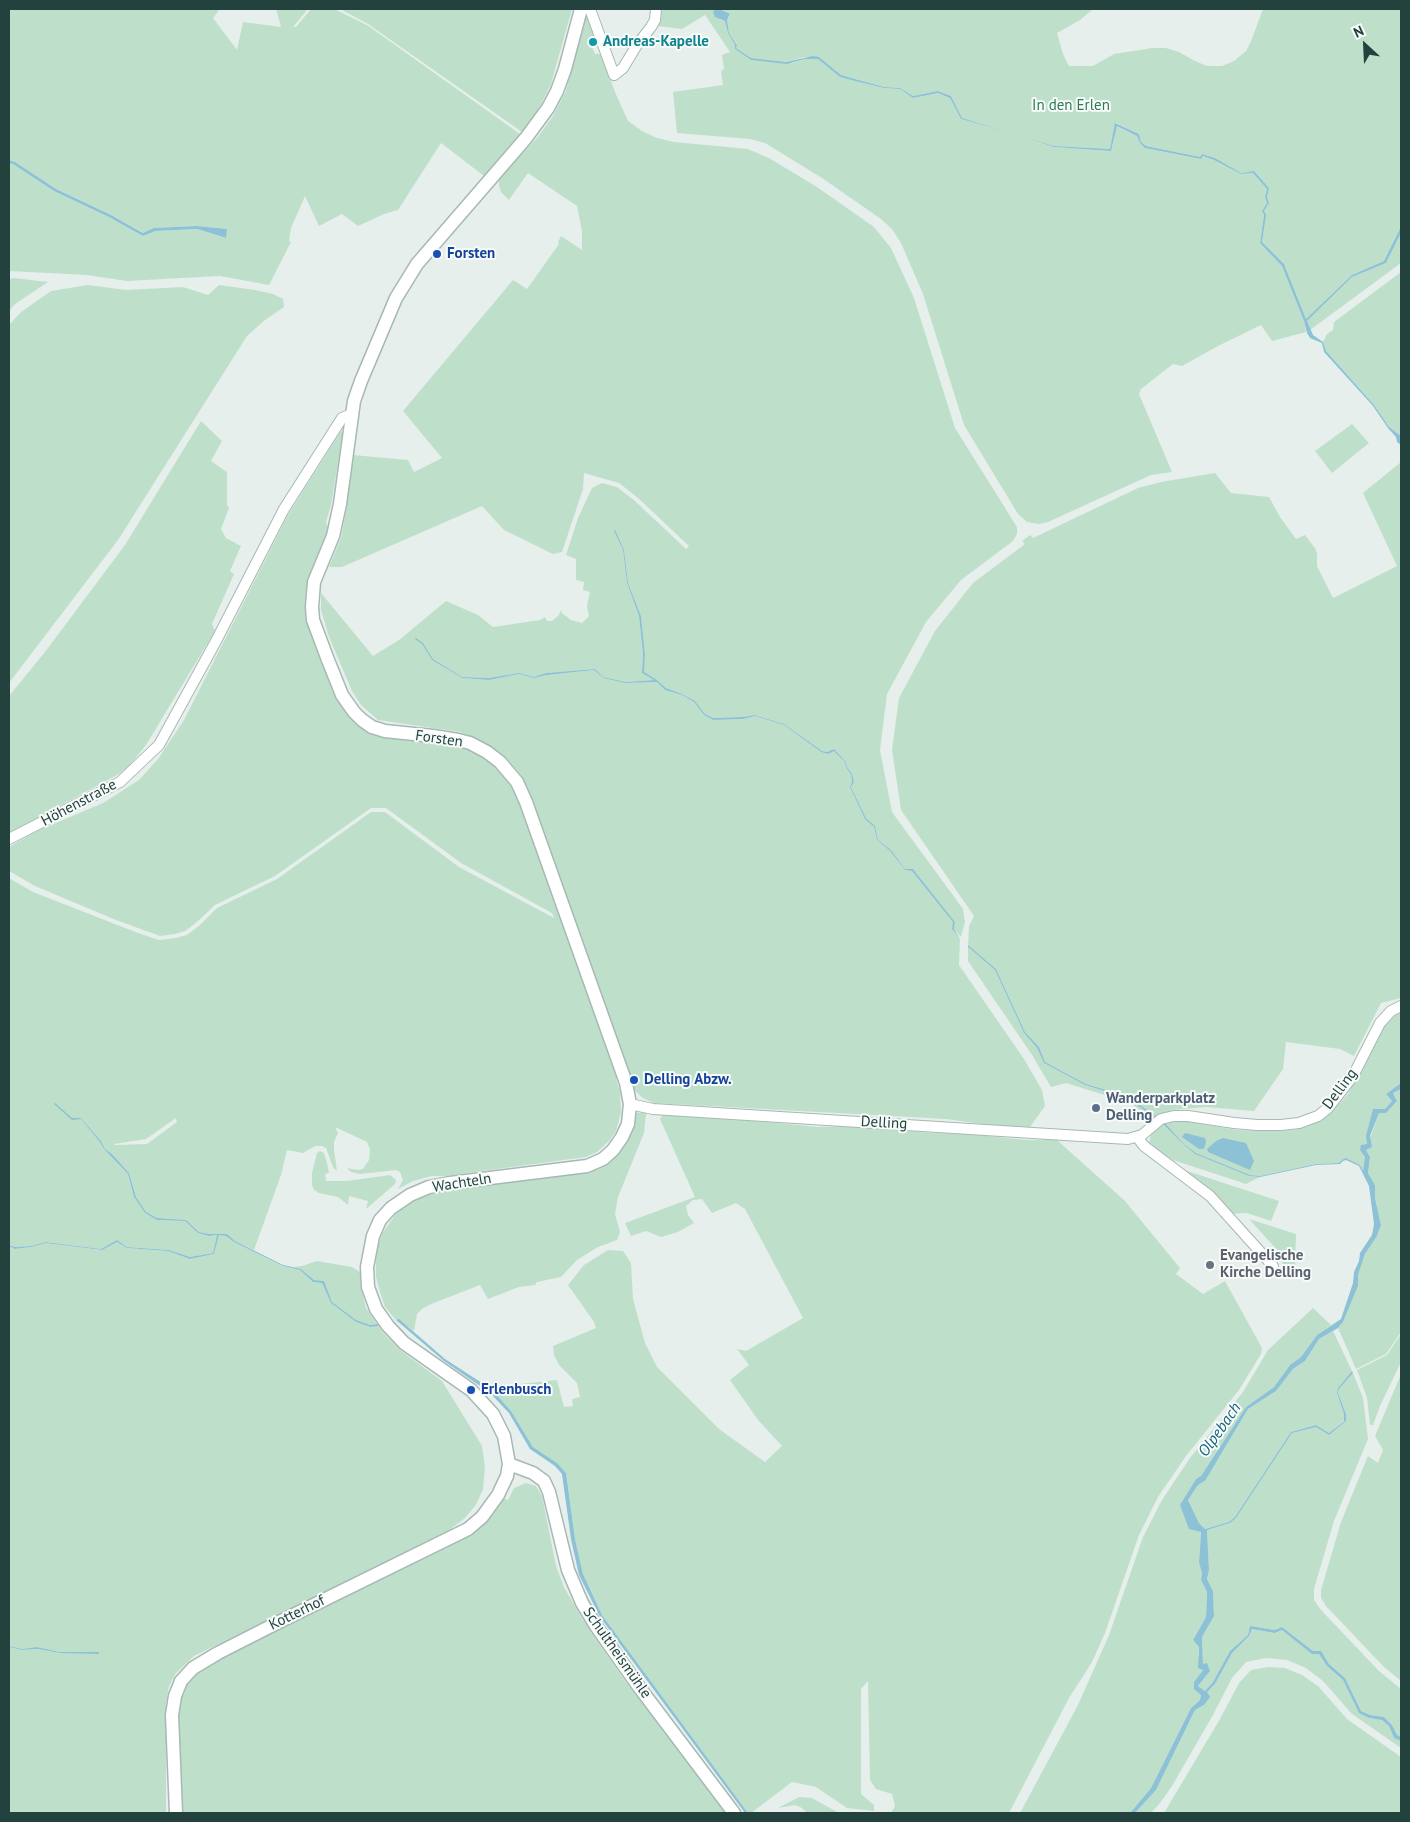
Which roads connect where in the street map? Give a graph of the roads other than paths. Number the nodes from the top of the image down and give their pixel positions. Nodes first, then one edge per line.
1 (580, 9) edge
2 (590, 9) edge
3 (656, 9) edge
4 (352, 414) junction
5 (9, 839) edge
6 (1401, 1006) edge
7 (630, 1104) junction
8 (1137, 1138) junction
9 (1273, 1266) dead end
10 (508, 1464) junction
11 (176, 1813) edge
12 (734, 1813) edge

1 - 4 street, Forsten
2 - 3 street
4 - 5 street, Höhenstraße
4 - 7 street, Forsten
6 - 8 street, Delling
7 - 8 street, Delling
7 - 10 street, Wachteln
8 - 9 street
10 - 11 street, Kotterhof
10 - 12 street, Schultheismühle

